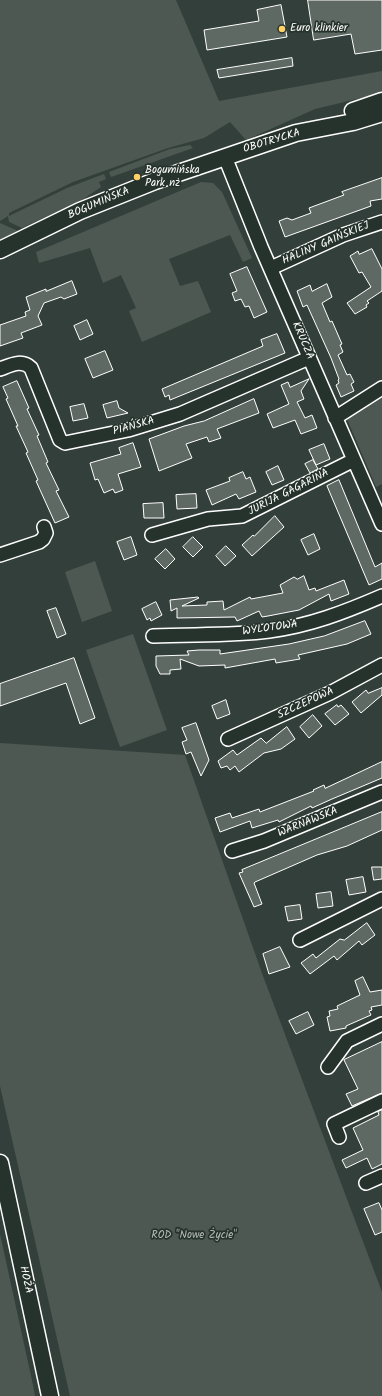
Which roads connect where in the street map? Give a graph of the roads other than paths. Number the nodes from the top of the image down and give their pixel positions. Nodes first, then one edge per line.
1 (382, 101) edge
2 (382, 113) edge
3 (319, 128) junction
4 (224, 157) junction
5 (382, 222) edge
6 (0, 250) edge
7 (270, 268) junction
8 (310, 358) junction
9 (0, 369) edge
10 (382, 388) edge
11 (336, 418) junction
12 (354, 460) junction
13 (382, 524) edge
14 (44, 528) dead end
15 (152, 536) dead end
16 (0, 555) edge
17 (382, 596) edge
18 (153, 636) dead end
19 (382, 665) edge
20 (228, 739) dead end
21 (382, 792) edge
22 (232, 851) dead end
23 (382, 899) edge
24 (300, 940) dead end
25 (382, 1024) edge
26 (328, 1067) dead end
27 (382, 1101) edge
28 (339, 1137) dead end
29 (0, 1163) edge
30 (382, 1176) edge
31 (366, 1183) dead end
32 (50, 1396) edge

1 - 3 street, OBOTRYCKA
2 - 3 street, OBOTRYCKA
3 - 4 street, OBOTRYCKA
4 - 6 street, BOGUMIŃSKA
4 - 7 street, KRUCZA
5 - 7 street, HALINY GAIŃSKIEJ
7 - 8 street, KRUCZA
8 - 9 street, PIAŃSKA
8 - 11 street, KRUCZA
10 - 11 street
11 - 12 street, KRUCZA
12 - 13 street, KRUCZA
12 - 15 street, JURIJA GAGARINA
14 - 16 street
17 - 18 street, WYLOTOWA
19 - 20 street, SZCZEPOWA
21 - 22 street, WARNAWSKA
23 - 24 street
25 - 26 street
27 - 28 street
29 - 32 street, HOŻA
30 - 31 street

